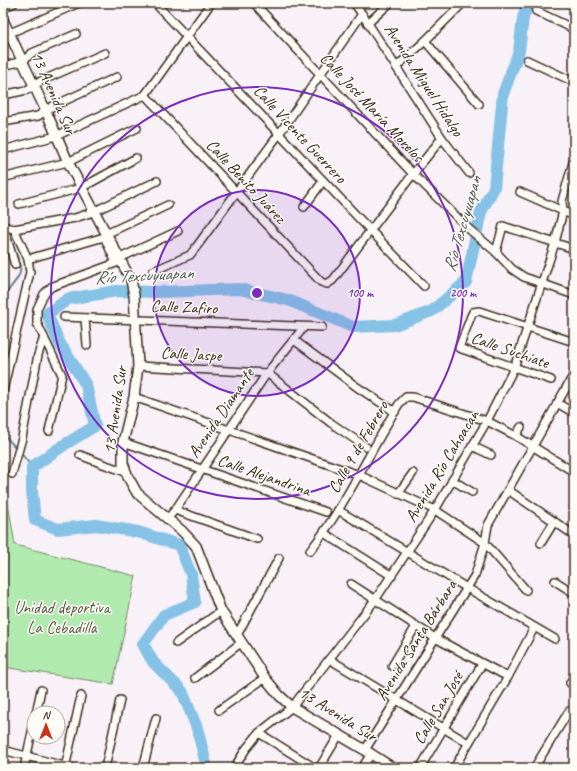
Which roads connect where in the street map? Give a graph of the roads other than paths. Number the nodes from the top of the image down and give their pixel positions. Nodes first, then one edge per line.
1 (14, 3) edge
2 (79, 3) edge
3 (155, 3) edge
4 (211, 3) edge
5 (254, 3) edge
6 (354, 3) edge
7 (390, 3) edge
8 (463, 3) edge
9 (3, 8) edge
10 (536, 12) dead end
11 (362, 14) junction
12 (3, 20) edge
13 (368, 23) junction
14 (574, 29) edge
15 (76, 34) dead end
16 (6, 35) edge
17 (187, 37) junction
18 (425, 41) junction
19 (105, 53) dead end
20 (527, 60) dead end
21 (23, 61) junction
22 (3, 66) edge
23 (396, 67) junction
24 (321, 75) junction
25 (117, 77) dead end
26 (574, 82) edge
27 (35, 86) junction
28 (3, 95) edge
29 (145, 95) junction
30 (479, 104) dead end
31 (46, 111) junction
32 (3, 122) edge
33 (137, 128) dead end
34 (279, 134) junction
35 (56, 136) junction
36 (442, 138) junction
37 (3, 150) edge
38 (136, 158) dead end
39 (574, 159) edge
40 (68, 162) junction
41 (469, 173) dead end
42 (413, 174) junction
43 (6, 177) dead end
44 (157, 180) dead end
45 (323, 180) junction
46 (81, 188) junction
47 (520, 192) dead end
48 (237, 193) junction
49 (19, 204) dead end
50 (168, 205) dead end
51 (304, 208) dead end
52 (563, 211) junction
53 (94, 212) junction
54 (574, 216) edge
55 (3, 226) edge
56 (14, 229) junction
57 (178, 231) dead end
58 (371, 231) junction
59 (105, 235) junction
60 (555, 242) junction
61 (574, 249) edge
62 (496, 252) junction
63 (28, 259) junction
64 (118, 261) junction
65 (16, 265) dead end
66 (153, 271) dead end
67 (541, 284) junction
68 (424, 286) dead end
69 (574, 295) edge
70 (64, 317) dead end
71 (85, 318) junction
72 (136, 320) junction
73 (528, 326) junction
74 (304, 327) junction
75 (322, 327) dead end
76 (44, 337) junction
77 (294, 340) junction
78 (574, 342) edge
79 (87, 345) dead end
80 (138, 366) junction
81 (514, 368) junction
82 (267, 373) junction
83 (574, 374) edge
84 (551, 380) dead end
85 (3, 391) edge
86 (134, 397) junction
87 (557, 403) junction
88 (395, 412) junction
89 (574, 412) edge
90 (487, 421) junction
91 (521, 427) dead end
92 (229, 429) junction
93 (49, 431) dead end
94 (516, 436) junction
95 (123, 442) junction
96 (472, 446) junction
97 (366, 447) dead end
98 (533, 447) junction
99 (80, 455) dead end
100 (491, 455) dead end
101 (202, 469) junction
102 (126, 472) junction
103 (574, 472) edge
104 (413, 473) dead end
105 (12, 474) dead end
106 (359, 475) junction
107 (452, 480) junction
108 (508, 490) junction
109 (472, 492) dead end
110 (398, 494) junction
111 (175, 510) junction
112 (338, 510) junction
113 (435, 510) junction
114 (326, 512) dead end
115 (167, 519) junction
116 (554, 522) junction
117 (324, 533) junction
118 (574, 535) edge
119 (257, 539) dead end
120 (486, 543) junction
121 (541, 543) dead end
122 (310, 551) dead end
123 (408, 553) junction
124 (279, 558) dead end
125 (392, 576) junction
126 (555, 581) dead end
127 (351, 584) dead end
128 (467, 588) junction
129 (526, 590) dead end
130 (574, 593) edge
131 (376, 600) junction
132 (221, 611) junction
133 (416, 626) junction
134 (534, 628) junction
135 (435, 638) junction
136 (239, 639) junction
137 (555, 639) dead end
138 (176, 643) dead end
139 (328, 659) junction
140 (482, 664) junction
141 (392, 666) dead end
142 (508, 677) junction
143 (195, 678) dead end
144 (265, 678) junction
145 (41, 690) dead end
146 (81, 696) dead end
147 (120, 700) dead end
148 (396, 700) junction
149 (38, 705) edge
150 (292, 707) junction
151 (219, 710) dead end
152 (569, 711) dead end
153 (156, 718) dead end
154 (444, 728) junction
155 (259, 733) junction
156 (339, 735) junction
157 (468, 743) junction
158 (29, 745) edge
159 (3, 750) edge
160 (368, 752) junction
161 (27, 756) junction
162 (236, 767) edge
163 (24, 768) edge
164 (68, 768) edge
165 (105, 768) edge
166 (143, 768) edge
167 (315, 768) edge
168 (319, 768) edge
169 (362, 768) edge
170 (393, 768) edge
171 (420, 768) edge
172 (454, 768) edge
173 (534, 768) edge

1 - 9 street
2 - 16 street
3 - 17 street, Calle Vicente Guerrero
4 - 17 street
5 - 24 street, Calle José María Morelos
6 - 11 street, Avenida Miguel Hidalgo
7 - 13 street
8 - 18 street
10 - 14 street
11 - 13 street, Avenida Miguel Hidalgo
11 - 24 street
12 - 16 street, 13 Avenida Sur
13 - 23 street, Avenida Miguel Hidalgo
15 - 21 street
16 - 21 street, 13 Avenida Sur
17 - 29 street
17 - 34 street, Calle Vicente Guerrero
18 - 23 street
18 - 30 street
19 - 27 street
20 - 26 street
21 - 22 street
21 - 27 street, 13 Avenida Sur
23 - 36 street, Avenida Miguel Hidalgo
24 - 34 street
24 - 42 street, Calle José María Morelos
25 - 31 street
27 - 28 street
27 - 31 street, 13 Avenida Sur
29 - 35 street
29 - 48 street, Calle Benito Juárez
31 - 32 street
31 - 35 street, 13 Avenida Sur
33 - 40 street
34 - 45 street, Calle Vicente Guerrero
34 - 48 street
35 - 37 street
35 - 40 street, 13 Avenida Sur
36 - 41 street, Avenida Miguel Hidalgo
36 - 42 street
38 - 46 street
39 - 52 street, Avenida Río Cahoacan
40 - 43 street
40 - 46 street, 13 Avenida Sur
42 - 58 street
42 - 62 street, Calle José María Morelos
44 - 53 street
45 - 51 street
45 - 58 street, Calle Vicente Guerrero
46 - 49 street
46 - 53 street, 13 Avenida Sur
47 - 52 street
48 - 58 street, Calle Benito Juárez
48 - 66 street
50 - 59 street
52 - 54 street
52 - 60 street, Avenida Río Cahoacan
53 - 56 street
53 - 59 street, 13 Avenida Sur
55 - 56 street
55 - 65 street
56 - 63 street
57 - 64 street
58 - 68 street, Calle Vicente Guerrero
59 - 63 street
59 - 64 street, 13 Avenida Sur
60 - 61 street
60 - 62 street
60 - 67 street, Avenida Río Cahoacan
62 - 67 street, Calle José María Morelos
63 - 85 street
64 - 72 street, 13 Avenida Sur
64 - 76 street
67 - 69 street, Calle José María Morelos
67 - 73 street, Avenida Río Cahoacan
70 - 71 street, Calle Zafiro
71 - 72 street, Calle Zafiro
71 - 79 street
72 - 74 street, Calle Zafiro
72 - 80 street, 13 Avenida Sur
73 - 78 street
73 - 81 street, Avenida Río Cahoacan
73 - 81 street, Calle Suchiate
74 - 75 street, Calle Zafiro
74 - 77 street, Avenida Diamante
76 - 93 street
76 - 105 street
77 - 82 street, Avenida Diamante
77 - 88 street
80 - 82 street, Calle Jaspe
80 - 86 street, 13 Avenida Sur
81 - 84 street, Calle Suchiate
81 - 90 street, Avenida Río Cahoacan
82 - 92 street, Avenida Diamante
82 - 97 street
83 - 87 street, Avenida Santa Bárbara
86 - 92 street
86 - 95 street, 13 Avenida Sur
87 - 89 street
87 - 98 street, Avenida Santa Bárbara
88 - 90 street, Calle 9 de Febrero
88 - 106 street, Calle 9 de Febrero
90 - 94 street
90 - 96 street, Avenida Río Cahoacan
91 - 94 street
92 - 101 street, Avenida Diamante
92 - 106 street
94 - 98 street
95 - 101 street, Calle Alejandrina
95 - 102 street, 13 Avenida Sur
96 - 100 street
96 - 107 street, Avenida Río Cahoacan
98 - 103 street
98 - 108 street, Avenida Santa Bárbara
99 - 102 street
101 - 111 street, Avenida Diamante
101 - 114 street, Calle Alejandrina
102 - 115 street, 13 Avenida Sur
104 - 110 street
106 - 110 street
106 - 112 street, Calle 9 de Febrero
107 - 109 street
107 - 113 street, Avenida Río Cahoacan
108 - 116 street
108 - 120 street, Avenida Santa Bárbara
110 - 113 street
111 - 115 street, Avenida Diamante
111 - 119 street
112 - 117 street, Calle 9 de Febrero
112 - 123 street
113 - 120 street
113 - 123 street, Avenida Río Cahoacan
115 - 132 street, 13 Avenida Sur
116 - 118 street
116 - 121 street
117 - 122 street, Calle 9 de Febrero
117 - 125 street
120 - 128 street, Avenida Santa Bárbara
120 - 129 street
123 - 125 street, Avenida Río Cahoacan
123 - 128 street
124 - 136 street
125 - 131 street, Avenida Río Cahoacan
126 - 130 street
127 - 131 street
128 - 134 street
128 - 135 street, Avenida Santa Bárbara
131 - 133 street
131 - 139 street, Avenida Río Cahoacan
132 - 136 street, 13 Avenida Sur
132 - 138 street
133 - 135 street
133 - 141 street
134 - 137 street
134 - 142 street
135 - 140 street
135 - 148 street, Avenida Santa Bárbara
136 - 143 street
136 - 144 street, 13 Avenida Sur
139 - 148 street
139 - 150 street, Avenida Río Cahoacan
140 - 142 street
140 - 154 street, Calle San José
142 - 157 street
144 - 150 street, 13 Avenida Sur
144 - 151 street
145 - 149 street
146 - 164 street
147 - 165 street
148 - 154 street
148 - 160 street, Avenida Santa Bárbara
150 - 155 street, Avenida Río Cahoacan
150 - 156 street, 13 Avenida Sur
152 - 173 street
153 - 166 street
154 - 157 street
154 - 171 street, Calle San José
155 - 162 street, Avenida Río Cahoacan
155 - 167 street
156 - 160 street, 13 Avenida Sur
156 - 168 street
157 - 172 street
158 - 161 street
159 - 161 street
160 - 169 street, Avenida Santa Bárbara
160 - 170 street, 13 Avenida Sur
161 - 163 street
161 - 164 street

